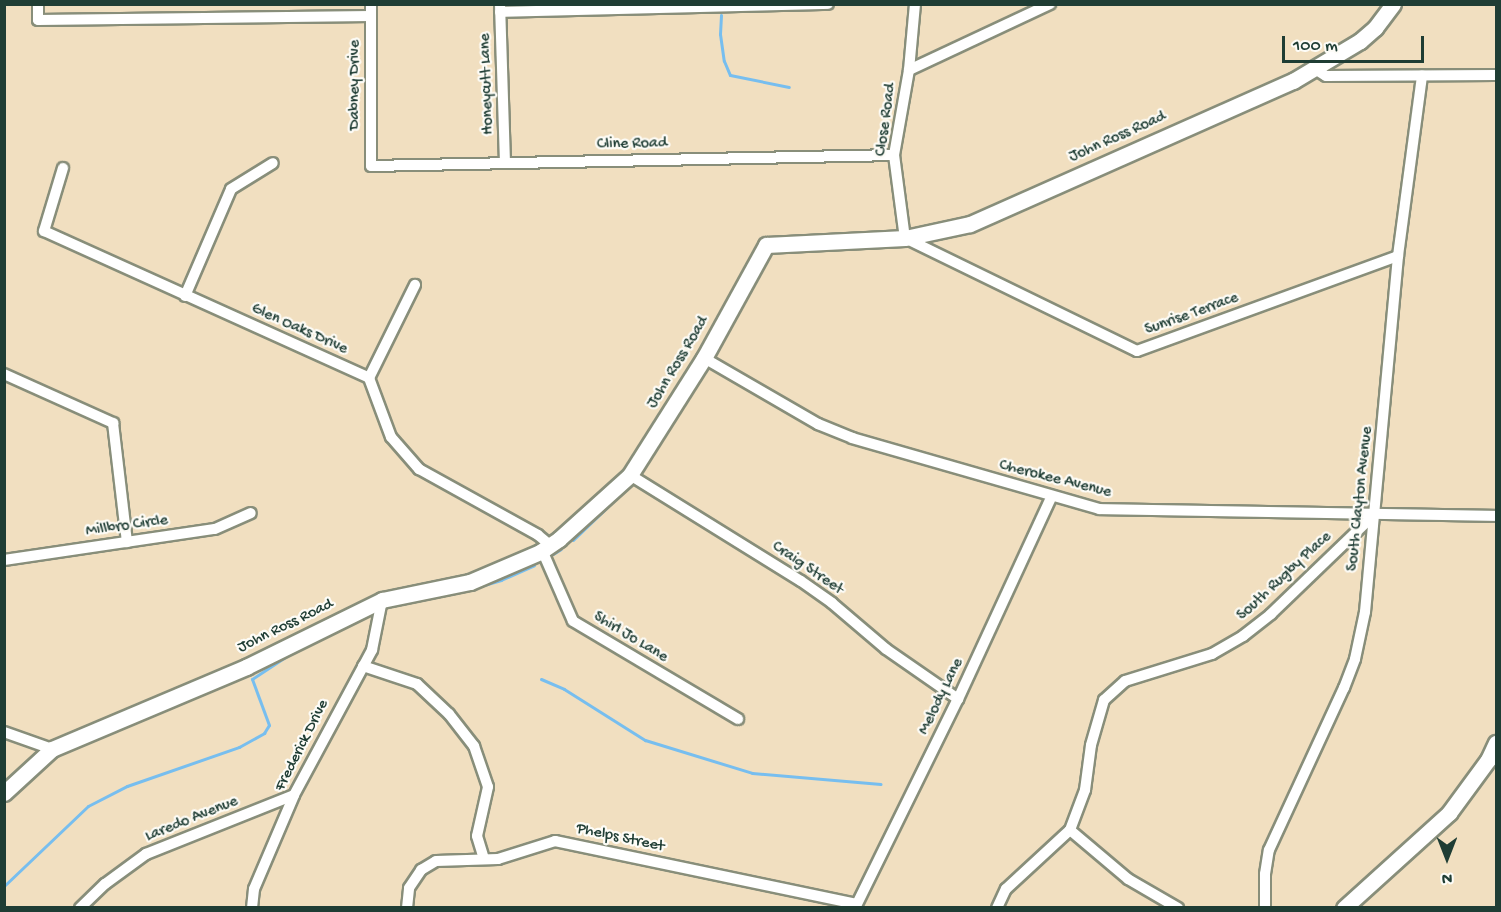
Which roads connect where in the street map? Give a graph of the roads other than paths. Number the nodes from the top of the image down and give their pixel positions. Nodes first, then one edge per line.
1 (38, 4) edge
2 (371, 4) edge
3 (828, 4) edge
4 (915, 4) edge
5 (1050, 4) edge
6 (1393, 4) edge
7 (500, 8) edge
8 (371, 16) junction
9 (1315, 69) junction
10 (909, 70) junction
11 (1497, 75) edge
12 (1422, 76) junction
13 (894, 155) junction
14 (273, 163) dead end
15 (505, 163) junction
16 (371, 166) joint
17 (63, 168) dead end
18 (905, 238) junction
19 (1398, 256) junction
20 (415, 285) dead end
21 (185, 296) junction
22 (704, 358) junction
23 (4, 374) edge
24 (369, 378) junction
25 (630, 475) junction
26 (1051, 498) junction
27 (251, 513) dead end
28 (1375, 514) junction
29 (1497, 516) edge
30 (127, 542) junction
31 (546, 548) junction
32 (4, 560) edge
33 (382, 600) junction
34 (363, 666) junction
35 (958, 699) junction
36 (738, 719) dead end
37 (4, 732) edge
38 (1497, 743) edge
39 (51, 750) junction
40 (4, 793) edge
41 (294, 795) junction
42 (1070, 830) junction
43 (484, 859) junction
44 (88, 905) edge
45 (855, 906) edge
46 (252, 908) edge
47 (407, 908) edge
48 (997, 908) edge
49 (1178, 908) edge
50 (1265, 908) edge
51 (1344, 908) edge

1 - 8 street
2 - 8 street, Dabney Drive
3 - 7 street
4 - 10 street, Close Road
5 - 10 street
6 - 9 street, John Ross Road
7 - 15 street, Honeycutt Lane
8 - 16 street, Dabney Drive
9 - 12 street
9 - 18 street, John Ross Road
10 - 13 street, Close Road
11 - 12 street
12 - 19 street, South Clayton Avenue
13 - 15 street, Cline Road
13 - 18 street, Close Road
14 - 21 street
15 - 16 street, Cline Road
17 - 21 street, Glen Oaks Drive
18 - 19 street, Sunrise Terrace
18 - 22 street, John Ross Road
19 - 28 street, South Clayton Avenue
20 - 24 street
21 - 24 street, Glen Oaks Drive
22 - 25 street, John Ross Road
22 - 26 street, Cherokee Avenue
23 - 30 street
24 - 31 street
25 - 31 street, John Ross Road
25 - 35 street, Craig Street
26 - 28 street, Cherokee Avenue
26 - 35 street, Melody Lane
27 - 30 street, Millbro Circle
28 - 29 street, Cherokee Avenue
28 - 42 street, South Rugby Place
28 - 50 street, South Clayton Avenue
30 - 32 street, Millbro Circle
31 - 33 street, John Ross Road
31 - 36 street, Shirl Jo Lane
33 - 34 street, Frederick Drive
33 - 39 street, John Ross Road
34 - 41 street, Frederick Drive
34 - 43 street
35 - 45 street, Melody Lane
37 - 39 street
38 - 51 street
39 - 40 street, John Ross Road
41 - 44 street, Laredo Avenue
41 - 46 street, Frederick Drive
42 - 48 street, South Rugby Place
42 - 49 street
43 - 45 street, Phelps Street
43 - 47 street, Phelps Street

